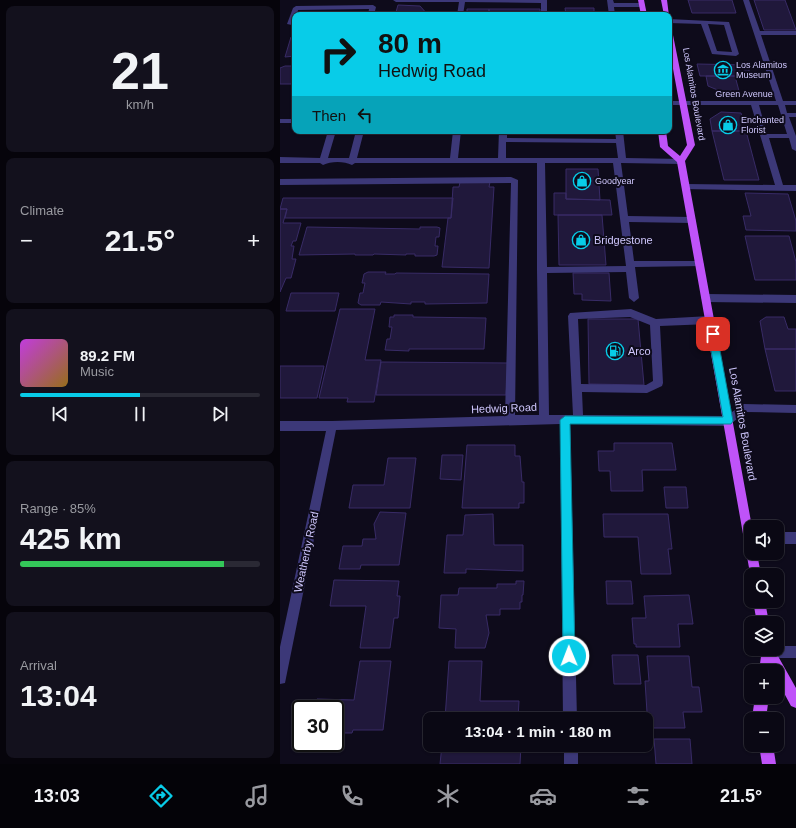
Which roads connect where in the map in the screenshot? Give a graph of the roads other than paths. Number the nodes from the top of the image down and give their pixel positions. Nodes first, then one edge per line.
1 (396, 0) edge
2 (462, 0) edge
3 (544, 0) edge
4 (664, 0) edge
5 (746, 0) edge
6 (611, 2) edge
7 (642, 2) edge
8 (294, 12) edge
9 (372, 12) edge
10 (460, 12) edge
11 (544, 12) edge
12 (612, 12) edge
13 (644, 12) edge
14 (666, 12) edge
15 (672, 21) edge
16 (704, 22) junction
17 (757, 33) junction
18 (796, 33) edge
19 (672, 47) edge
20 (672, 102) edge
21 (754, 102) junction
22 (682, 103) junction
23 (780, 103) junction
24 (796, 103) edge
25 (784, 115) junction
26 (796, 115) edge
27 (280, 121) edge
28 (292, 121) edge
29 (331, 134) edge
30 (359, 134) edge
31 (457, 134) edge
32 (503, 134) edge
33 (619, 134) edge
34 (662, 134) edge
35 (764, 136) junction
36 (792, 136) junction
37 (503, 140) junction
38 (620, 141) junction
39 (796, 149) edge
40 (280, 160) edge
41 (454, 161) junction
42 (502, 161) junction
43 (541, 161) junction
44 (620, 161) junction
45 (681, 161) junction
46 (323, 162) junction
47 (352, 162) junction
48 (280, 182) edge
49 (686, 187) junction
50 (780, 188) junction
51 (796, 188) edge
52 (624, 219) junction
53 (692, 220) junction
54 (700, 264) junction
55 (630, 266) junction
56 (541, 270) junction
57 (634, 298) dead end
58 (706, 298) junction
59 (796, 299) edge
60 (710, 320) junction
61 (655, 323) junction
62 (576, 388) junction
63 (796, 409) edge
64 (544, 419) junction
65 (510, 420) junction
66 (565, 420) junction
67 (578, 420) junction
68 (728, 421) junction
69 (280, 426) edge
70 (332, 426) junction
71 (747, 520) edge
72 (784, 538) edge
73 (796, 538) edge
74 (784, 652) edge
75 (796, 652) edge
76 (771, 656) edge
77 (280, 678) edge
78 (796, 701) edge
79 (570, 712) edge
80 (571, 752) edge
81 (767, 752) edge
82 (571, 764) edge
83 (769, 764) edge

1 - 2 street
2 - 3 street
2 - 10 street
3 - 11 street
4 - 14 main road
5 - 17 street
6 - 7 street
6 - 12 street
7 - 13 main road
8 - 9 street
15 - 16 street
16 - 16 street
17 - 18 street
17 - 23 street
19 - 22 main road, Los Alamitos Boulevard
20 - 22 street, Green Avenue
21 - 22 street, Green Avenue
21 - 23 street, Green Avenue
21 - 35 street
22 - 45 main road, Los Alamitos Boulevard
23 - 24 street, Green Avenue
23 - 25 street
25 - 26 street
25 - 36 street
27 - 28 street
29 - 46 street
30 - 47 street
31 - 41 street
32 - 37 street
33 - 38 street
34 - 45 main road
35 - 36 street
35 - 50 street
36 - 39 street
37 - 38 street
37 - 42 street
38 - 44 street
40 - 46 street
41 - 42 street
41 - 47 street
42 - 43 street
43 - 44 street
43 - 56 street
44 - 45 street
44 - 52 street
45 - 49 main road, Los Alamitos Boulevard
46 - 47 street
48 - 65 street
49 - 50 street
49 - 53 main road, Los Alamitos Boulevard
50 - 51 street
52 - 53 street
52 - 55 street
53 - 54 main road, Los Alamitos Boulevard
54 - 55 street
54 - 58 main road, Los Alamitos Boulevard
55 - 56 street
55 - 57 street
56 - 64 street
58 - 59 street
58 - 60 main road, Los Alamitos Boulevard
60 - 61 street
60 - 68 main road, Los Alamitos Boulevard
61 - 62 street
61 - 62 street
62 - 67 street
63 - 68 street
64 - 65 street, Hedwig Road
64 - 66 street, Hedwig Road
65 - 70 street, Hedwig Road
66 - 67 street, Hedwig Road
66 - 79 street
67 - 68 street, Hedwig Road
68 - 71 main road, Los Alamitos Boulevard
69 - 70 street, Hedwig Road
70 - 77 street, Weatherby Road
72 - 73 street
74 - 75 street
76 - 78 main road
80 - 82 street
81 - 83 main road

